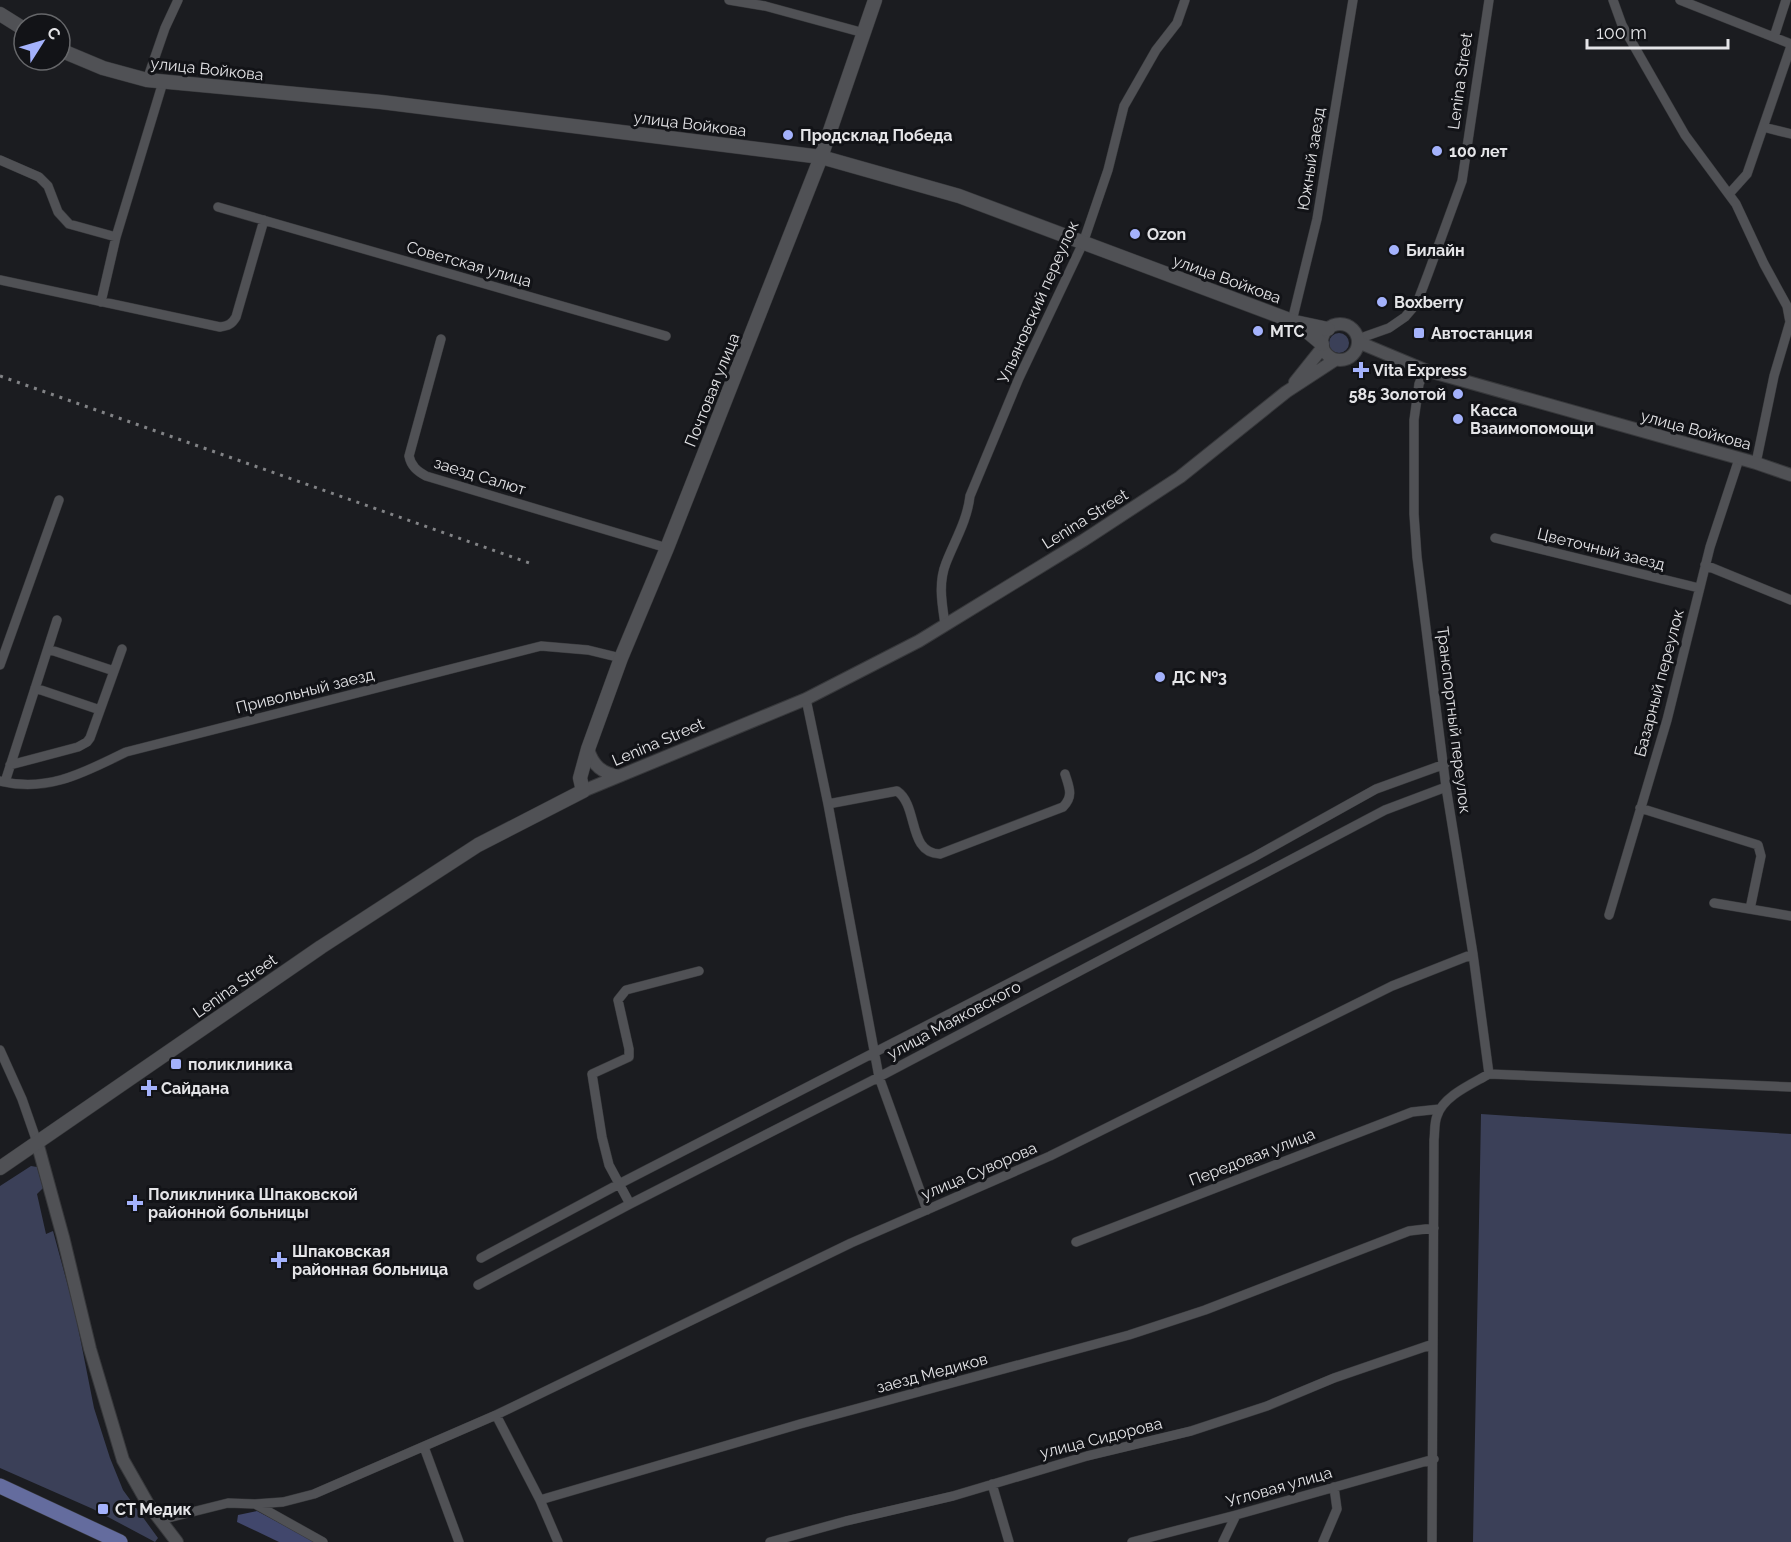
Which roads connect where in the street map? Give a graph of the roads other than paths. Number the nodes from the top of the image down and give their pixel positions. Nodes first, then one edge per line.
1 (177, 0) edge
2 (729, 0) edge
3 (875, 0) edge
4 (1185, 0) edge
5 (1353, 0) edge
6 (1489, 0) edge
7 (1613, 0) edge
8 (1680, 0) edge
9 (1786, 0) edge
10 (864, 33) junction
11 (1774, 37) junction
12 (1791, 45) edge
13 (72, 55) edge
14 (147, 80) junction
15 (162, 82) junction
16 (1763, 127) junction
17 (1791, 134) edge
18 (821, 157) junction
19 (0, 160) edge
20 (1729, 194) junction
21 (218, 207) dead end
22 (264, 220) junction
23 (116, 237) junction
24 (1083, 243) junction
25 (0, 280) edge
26 (101, 302) junction
27 (1294, 321) junction
28 (1328, 329) junction
29 (666, 336) dead end
30 (441, 339) dead end
31 (1358, 341) junction
32 (1322, 346) junction
33 (1387, 354) junction
34 (1352, 355) junction
35 (1335, 360) junction
36 (1425, 370) junction
37 (1286, 392) junction
38 (1739, 459) junction
39 (1756, 463) junction
40 (1791, 475) edge
41 (59, 500) dead end
42 (1495, 538) dead end
43 (667, 548) junction
44 (1705, 565) junction
45 (1699, 588) junction
46 (1791, 600) edge
47 (57, 620) dead end
48 (945, 624) junction
49 (48, 648) junction
50 (122, 649) dead end
51 (621, 658) junction
52 (0, 665) edge
53 (114, 671) junction
54 (35, 688) junction
55 (806, 699) junction
56 (100, 710) junction
57 (588, 749) junction
58 (1445, 764) junction
59 (10, 765) junction
60 (1065, 774) dead end
61 (619, 776) junction
62 (2, 782) edge
63 (1446, 787) junction
64 (584, 791) junction
65 (828, 804) junction
66 (1640, 808) junction
67 (1714, 903) dead end
68 (1749, 909) junction
69 (1609, 915) dead end
70 (1791, 916) edge
71 (1473, 954) junction
72 (699, 971) dead end
73 (0, 1050) edge
74 (875, 1053) junction
75 (1490, 1074) junction
76 (879, 1077) junction
77 (1791, 1087) edge
78 (1440, 1109) junction
79 (37, 1142) junction
80 (0, 1168) edge
81 (619, 1184) junction
82 (630, 1203) junction
83 (927, 1210) junction
84 (1434, 1228) junction
85 (1076, 1242) dead end
86 (481, 1258) dead end
87 (478, 1284) dead end
88 (1433, 1344) junction
89 (496, 1414) junction
90 (424, 1447) junction
91 (1434, 1459) junction
92 (992, 1484) junction
93 (0, 1486) edge
94 (1334, 1487) junction
95 (540, 1500) junction
96 (255, 1504) junction
97 (1236, 1515) junction
98 (160, 1520) junction
99 (168, 1537) edge
100 (120, 1542) edge
101 (177, 1542) edge
102 (323, 1542) edge
103 (459, 1542) edge
104 (558, 1542) edge
105 (770, 1542) edge
106 (1009, 1542) edge
107 (1132, 1542) edge
108 (1223, 1542) edge
109 (1323, 1542) edge
110 (1432, 1542) edge

1 - 14 street
2 - 10 street
3 - 10 main road, Почтовая улица
4 - 24 street, Ульяновский переулок
5 - 27 street, Южный заезд
6 - 31 street, Lenina Street
7 - 20 street
8 - 11 street
9 - 11 street
10 - 18 main road, Почтовая улица
11 - 12 street
12 - 16 street
13 - 14 main road, улица Войкова
14 - 15 main road, улица Войкова
15 - 18 main road, улица Войкова
15 - 23 street
16 - 17 street
16 - 20 street
18 - 24 main road, улица Войкова
18 - 43 main road, Почтовая улица
19 - 23 street
20 - 39 street
21 - 22 street, Советская улица
22 - 26 street
22 - 29 street, Советская улица
23 - 26 street
24 - 27 main road, улица Войкова
24 - 48 street, Ульяновский переулок
25 - 26 street
27 - 28 main road, улица Войкова
27 - 32 main road, улица Войкова
28 - 31 street
28 - 32 street
30 - 43 street, заезд Салют
31 - 33 street, улица Войкова
31 - 34 street
32 - 35 street
32 - 37 street
33 - 34 street, улица Войкова
33 - 36 street, улица Войкова
34 - 35 street
35 - 37 street, Lenina Street
36 - 38 street, улица Войкова
36 - 58 street, Транспортный переулок
37 - 48 street, Lenina Street
38 - 39 street, улица Войкова
38 - 44 street, Базарный переулок
39 - 40 street, улица Войкова
41 - 52 street
42 - 45 street, Цветочный заезд
43 - 51 main road, Почтовая улица
44 - 45 street, Базарный переулок
44 - 46 street
45 - 66 street, Базарный переулок
47 - 49 street
48 - 55 street, Lenina Street
49 - 53 street
49 - 54 street
50 - 53 street
51 - 57 main road, Почтовая улица
51 - 62 street, Привольный заезд
53 - 56 street
54 - 56 street
54 - 59 street
55 - 61 street, Lenina Street
55 - 65 street
56 - 59 street
57 - 61 street
57 - 64 main road, Почтовая улица
58 - 63 street, Транспортный переулок
58 - 74 street, улица Маяковского
59 - 62 street
60 - 65 street
61 - 64 street, Lenina Street
63 - 71 street, Транспортный переулок
63 - 76 street, улица Маяковского
64 - 79 main road, Lenina Street
65 - 74 street
66 - 68 street
66 - 69 street, Базарный переулок
67 - 68 street
68 - 70 street
71 - 75 street, Транспортный переулок
71 - 83 street, улица Суворова
72 - 81 street
73 - 79 street
74 - 76 street
74 - 81 street, улица Маяковского
75 - 77 street
75 - 78 street
76 - 82 street, улица Маяковского
76 - 83 street
78 - 84 street
78 - 85 street, Передовая улица
79 - 80 main road, Lenina Street
79 - 98 street
81 - 82 street
81 - 86 street, улица Маяковского
82 - 87 street, улица Маяковского
83 - 89 street, улица Суворова
84 - 88 street
84 - 95 street, заезд Медиков
88 - 91 street
88 - 92 street, улица Сидорова
89 - 90 street, улица Суворова
89 - 95 street
90 - 96 street, улица Суворова
90 - 103 street
91 - 94 street, Угловая улица
91 - 110 street
92 - 105 street, улица Сидорова
92 - 106 street
93 - 100 main road
94 - 97 street, Угловая улица
94 - 109 street
95 - 104 street
96 - 98 street, улица Суворова
96 - 102 street
97 - 107 street, Угловая улица
97 - 108 street
98 - 99 street
99 - 101 street

